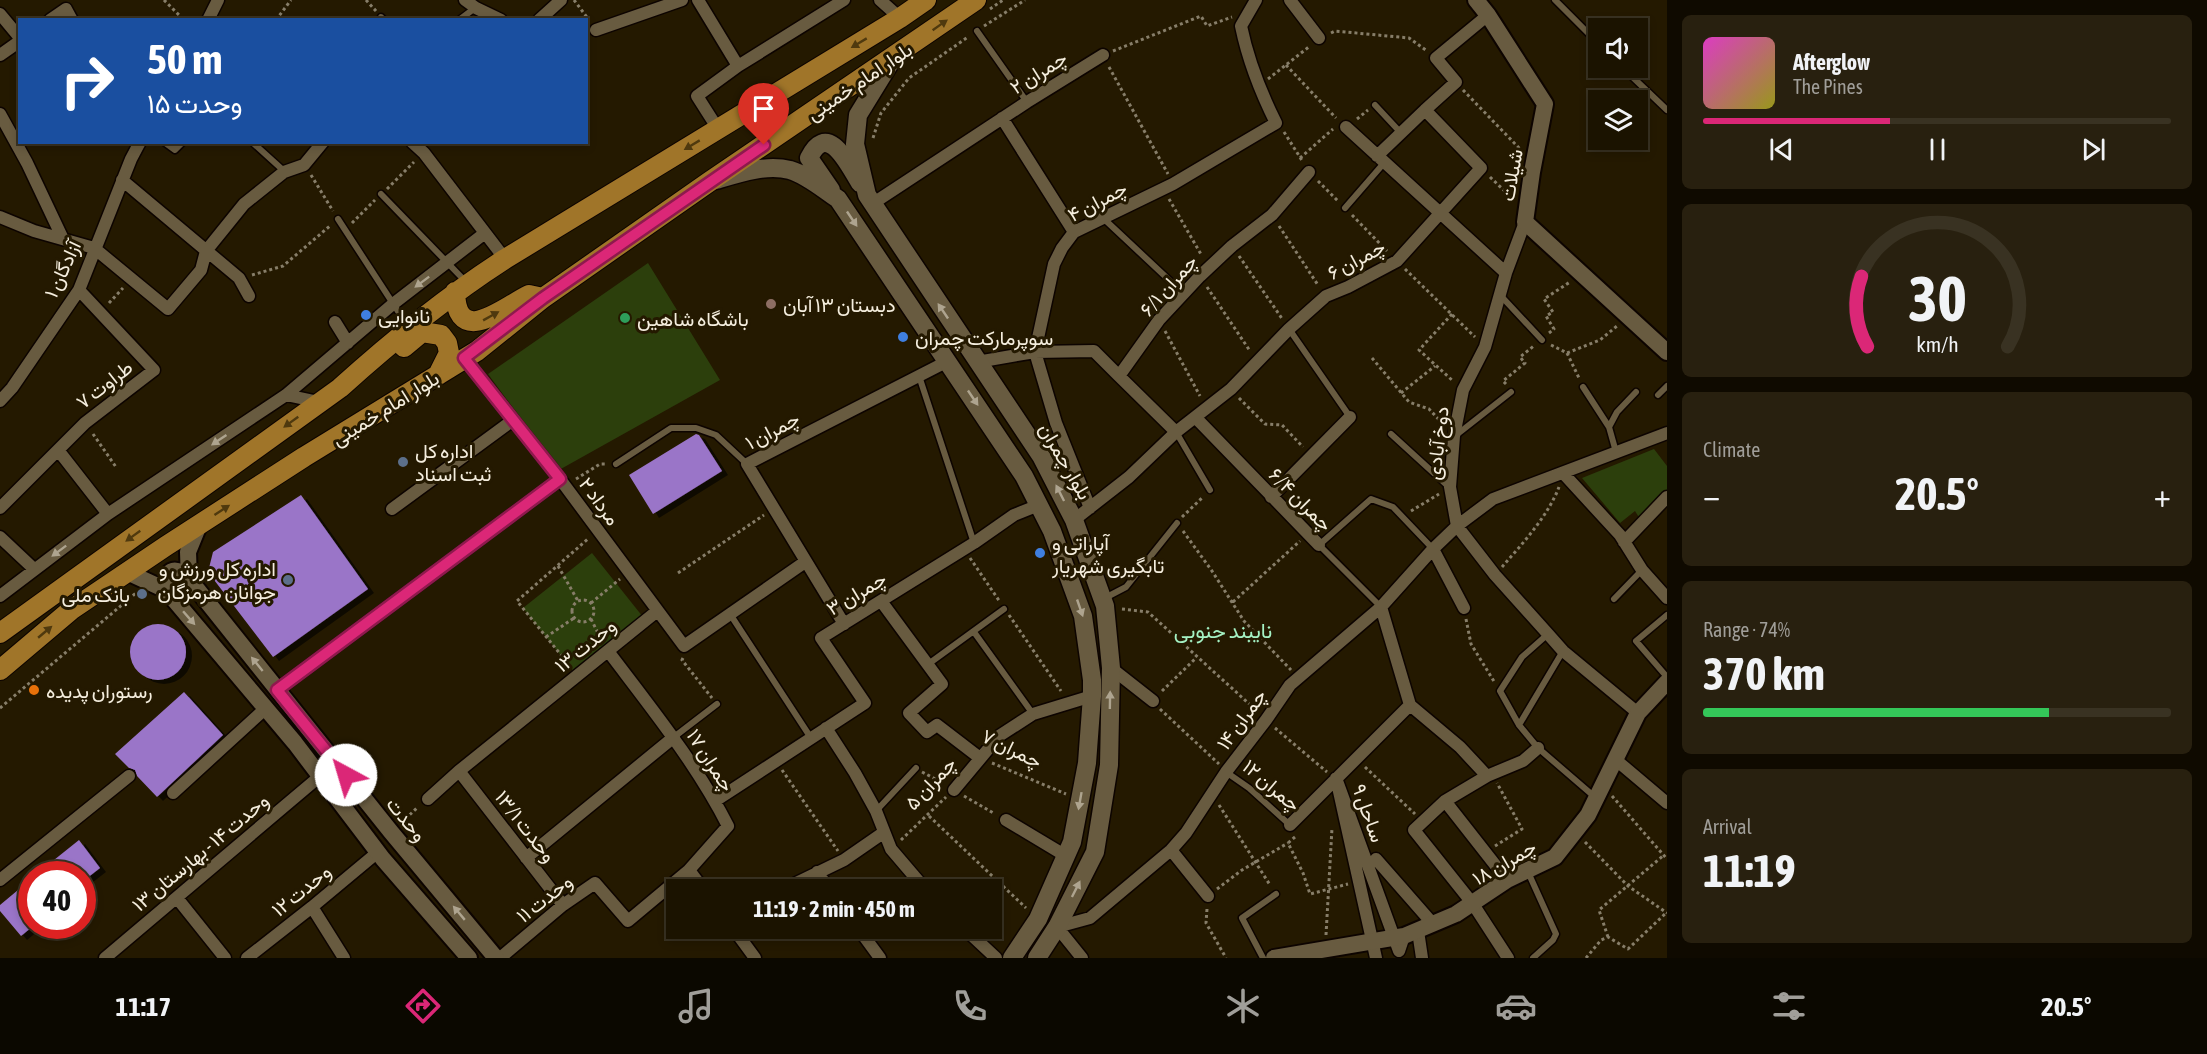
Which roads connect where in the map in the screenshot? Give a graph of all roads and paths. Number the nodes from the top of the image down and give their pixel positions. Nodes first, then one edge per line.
1 (76, 0) edge
2 (164, 0) edge
3 (218, 0) edge
4 (291, 0) edge
5 (561, 0) edge
6 (574, 0) edge
7 (682, 0) edge
8 (698, 0) edge
9 (844, 0) edge
10 (880, 0) edge
11 (926, 0) edge
12 (976, 0) edge
13 (1023, 0) edge
14 (1290, 0) edge
15 (1476, 0) edge
16 (1555, 0) edge
17 (470, 4) edge
18 (1253, 5) edge
19 (0, 14) edge
20 (69, 14) edge
21 (1488, 15) junction
22 (182, 18) edge
23 (212, 18) edge
24 (278, 18) edge
25 (460, 18) edge
26 (497, 18) edge
27 (541, 18) edge
28 (587, 18) edge
29 (900, 18) junction
30 (588, 19) edge
31 (596, 30) joint
32 (977, 31) junction
33 (1588, 33) edge
34 (18, 36) edge
35 (1319, 38) junction
36 (18, 41) edge
37 (0, 55) edge
38 (1103, 55) junction
39 (893, 58) junction
40 (1436, 58) junction
41 (1286, 65) junction
42 (738, 66) junction
43 (1633, 78) edge
44 (1456, 82) junction
45 (1259, 87) junction
46 (1026, 102) junction
47 (1375, 105) joint
48 (1425, 110) junction
49 (1667, 110) edge
50 (0, 114) edge
51 (1002, 118) junction
52 (1276, 123) junction
53 (1346, 128) joint
54 (717, 129) junction
55 (1401, 133) junction
56 (872, 140) dead end
57 (139, 144) edge
58 (167, 144) edge
59 (181, 144) edge
60 (254, 144) edge
61 (321, 144) edge
62 (418, 144) edge
63 (1300, 158) junction
64 (1381, 159) junction
65 (1533, 163) junction
66 (304, 165) junction
67 (1481, 168) junction
68 (284, 172) junction
69 (1309, 172) junction
70 (122, 180) junction
71 (709, 182) junction
72 (1168, 186) junction
73 (381, 194) dead end
74 (838, 199) junction
75 (870, 200) junction
76 (1345, 208) junction
77 (1272, 215) junction
78 (1440, 215) junction
79 (1526, 216) junction
80 (0, 217) edge
81 (1103, 218) junction
82 (338, 219) junction
83 (1074, 232) junction
84 (485, 233) junction
85 (63, 239) junction
86 (1232, 246) junction
87 (94, 248) junction
88 (206, 251) junction
89 (505, 259) junction
90 (1397, 261) junction
91 (447, 263) junction
92 (1204, 272) junction
93 (1506, 273) junction
94 (1581, 274) junction
95 (239, 278) junction
96 (131, 279) junction
97 (461, 288) junction
98 (79, 290) junction
99 (1183, 294) junction
100 (249, 296) dead end
101 (1326, 296) junction
102 (1501, 296) junction
103 (543, 298) junction
104 (393, 304) junction
105 (100, 313) junction
106 (1452, 314) junction
107 (1628, 317) junction
108 (1159, 320) junction
109 (335, 322) dead end
110 (409, 328) junction
111 (1289, 329) junction
112 (1542, 340) junction
113 (348, 344) junction
114 (1485, 347) junction
115 (1035, 352) junction
116 (1567, 352) junction
117 (1667, 352) edge
118 (464, 358) junction
119 (1372, 358) dead end
120 (948, 361) junction
121 (978, 362) junction
122 (1258, 362) junction
123 (1436, 366) junction
124 (438, 375) junction
125 (919, 376) junction
126 (1119, 376) junction
127 (1667, 386) edge
128 (1583, 387) joint
129 (340, 388) junction
130 (1231, 389) junction
131 (1463, 390) junction
132 (1511, 392) joint
133 (1636, 392) dead end
134 (1401, 393) junction
135 (286, 395) junction
136 (1658, 395) dead end
137 (0, 401) edge
138 (319, 402) junction
139 (1207, 408) junction
140 (1350, 417) joint
141 (1196, 418) junction
142 (513, 420) junction
143 (85, 423) junction
144 (1609, 427) junction
145 (1176, 432) junction
146 (1391, 434) dead end
147 (1454, 436) junction
148 (1665, 437) edge
149 (58, 450) junction
150 (1616, 453) junction
151 (1313, 457) junction
152 (616, 464) joint
153 (747, 464) junction
154 (116, 467) dead end
155 (1563, 473) junction
156 (560, 479) junction
157 (1450, 487) junction
158 (1210, 490) joint
159 (1271, 497) junction
160 (1667, 497) edge
161 (1039, 506) junction
162 (0, 508) edge
163 (774, 508) junction
164 (1090, 508) junction
165 (392, 509) dead end
166 (108, 514) junction
167 (1402, 517) junction
168 (1074, 520) junction
169 (1176, 523) junction
170 (199, 525) junction
171 (1457, 526) junction
172 (597, 531) junction
173 (1052, 531) junction
174 (1308, 534) junction
175 (0, 537) edge
176 (1624, 542) junction
177 (1319, 544) junction
178 (969, 546) junction
179 (1433, 549) junction
180 (805, 562) junction
181 (557, 566) junction
182 (34, 569) junction
183 (1642, 570) junction
184 (127, 572) junction
185 (628, 572) junction
186 (678, 573) dead end
187 (1495, 575) junction
188 (189, 579) junction
189 (150, 582) junction
190 (166, 590) junction
191 (0, 596) edge
192 (1667, 598) edge
193 (1614, 599) dead end
194 (578, 601) junction
195 (881, 601) junction
196 (1233, 602) junction
197 (591, 603) junction
198 (1104, 603) junction
199 (1381, 607) junction
200 (1464, 608) joint
201 (1004, 609) junction
202 (656, 612) junction
203 (730, 614) junction
204 (1667, 615) edge
205 (574, 618) junction
206 (591, 619) junction
207 (843, 624) junction
208 (974, 632) junction
209 (0, 633) edge
210 (1548, 634) junction
211 (546, 637) junction
212 (684, 646) junction
213 (608, 651) junction
214 (1563, 651) junction
215 (1196, 657) junction
216 (927, 665) junction
217 (1111, 668) junction
218 (0, 670) edge
219 (577, 676) junction
220 (1299, 678) junction
221 (1667, 679) edge
222 (277, 690) junction
223 (1500, 691) junction
224 (1092, 696) junction
225 (1153, 701) junction
226 (1069, 703) junction
227 (717, 704) joint
228 (1410, 705) junction
229 (0, 708) edge
230 (266, 708) junction
231 (1638, 713) junction
232 (1033, 714) junction
233 (1266, 720) junction
234 (1519, 725) junction
235 (826, 728) junction
236 (674, 736) junction
237 (811, 738) junction
238 (1538, 748) junction
239 (980, 758) junction
240 (1358, 759) junction
241 (1616, 760) junction
242 (776, 761) junction
243 (916, 768) joint
244 (459, 771) junction
245 (1226, 772) junction
246 (1490, 775) junction
247 (129, 776) dead end
248 (319, 777) junction
249 (1336, 778) junction
250 (954, 790) junction
251 (1600, 792) junction
252 (173, 794) dead end
253 (1212, 794) junction
254 (428, 799) joint
255 (1080, 800) junction
256 (715, 801) junction
257 (1445, 801) junction
258 (1667, 803) edge
259 (876, 811) junction
260 (929, 816) junction
261 (1006, 820) joint
262 (1423, 821) junction
263 (1290, 825) junction
264 (1333, 826) dead end
265 (391, 832) junction
266 (1575, 832) junction
267 (883, 833) junction
268 (1288, 843) junction
269 (891, 849) junction
270 (1171, 850) junction
271 (378, 852) junction
272 (1485, 852) junction
273 (1664, 855) junction
274 (1066, 856) junction
275 (526, 858) junction
276 (1376, 859) dead end
277 (1667, 859) edge
278 (844, 860) junction
279 (1255, 862) junction
280 (689, 870) junction
281 (1528, 871) junction
282 (817, 872) junction
283 (696, 879) edge
284 (803, 879) edge
285 (822, 879) edge
286 (917, 879) edge
287 (0, 880) edge
288 (1507, 880) junction
289 (1355, 882) dead end
290 (1628, 886) junction
291 (1276, 894) joint
292 (1208, 896) junction
293 (177, 898) junction
294 (1473, 904) junction
295 (563, 905) junction
296 (312, 907) junction
297 (1667, 913) edge
298 (1038, 919) junction
299 (1057, 927) junction
300 (1418, 930) junction
301 (1608, 936) junction
302 (741, 939) edge
303 (866, 939) edge
304 (976, 939) edge
305 (1325, 946) dead end
306 (254, 956) edge
307 (105, 958) edge
308 (225, 958) edge
309 (344, 958) edge
310 (469, 958) edge
311 (498, 958) edge
312 (755, 958) edge
313 (880, 958) edge
314 (996, 958) edge
315 (1011, 958) edge
316 (1037, 958) edge
317 (1082, 958) edge
318 (1226, 958) edge
319 (1263, 958) edge
320 (1274, 958) edge
321 (1376, 958) edge
322 (1422, 958) edge
323 (1508, 958) edge
324 (1533, 958) edge
325 (1586, 958) edge

1 - 20 street
2 - 22 path
3 - 23 street
4 - 24 path
5 - 27 street
6 - 28 path
7 - 31 street
8 - 42 street
9 - 42 street
10 - 29 street
11 - 29 main road, بلوار امام خمینی
39 -> 12 main road, بلوار امام خمینی
13 - 32 path
14 - 35 street
15 - 21 street, شیلات
16 - 33 lane
17 - 25 lane
17 - 26 street
18 - 38 path
18 - 45 street
19 - 34 street
21 - 40 street
21 - 65 street, شیلات
29 -> 54 main road, بلوار امام خمینی
30 - 31 path
32 - 46 lane
32 - 56 path
35 - 40 path
35 - 41 path
36 - 37 street
38 - 46 street, چمران ۲
38 - 72 path
39 - 71 main road, بلوار امام خمینی
39 - 75 main road, بلوار چمران
40 - 44 street
41 - 45 path
41 - 63 path
42 - 54 street
43 - 49 lane
44 - 48 street
44 - 65 path
45 - 52 street
46 - 51 street, چمران ۲
47 - 53 path
47 - 55 lane
48 - 55 street
48 - 67 street
50 - 85 street
51 - 75 street, چمران ۲
51 - 83 street
52 - 63 path
52 - 72 street, چمران ۴
53 - 64 street
54 -> 89 main road, بلوار امام خمینی
55 - 64 street
57 - 70 street, آزادگان ۱
58 - 59 lane
60 - 68 lane
61 - 66 street
62 - 84 street
63 - 69 path
64 - 76 lane
64 - 78 street
65 - 79 street, شیلات
66 - 68 street
66 - 82 path
67 - 78 street, چمران ۶
67 - 79 path
68 - 88 street
69 - 76 path
69 - 77 street, چمران ۶/۱
70 - 87 street, آزادگان ۱
70 - 88 street
71 - 74 main road
71 - 103 main road, بلوار امام خمینی
72 - 81 street, چمران ۴
72 - 92 path
73 - 91 lane
74 - 75 main road
74 -> 120 main road
121 -> 75 main road, بلوار چمران
76 - 90 path
77 - 86 street, چمران ۶/۱
77 - 101 path
78 - 90 street, چمران ۶
78 - 93 street
79 - 93 street, دوخ آبادی
79 - 94 street, شیلات
80 - 85 street
81 - 83 street, چمران ۴
81 - 99 lane
82 - 95 path
82 - 104 lane
83 - 115 street, چمران ۴
84 - 89 street
84 - 91 street
85 - 87 street
86 - 92 street, چمران ۶/۱
86 - 111 path
87 - 96 street
87 - 98 street, آزادگان ۱
88 - 95 street
88 - 96 street
89 - 97 main road, بلوار امام خمینی
90 - 101 street, چمران ۶
90 - 106 path
91 - 97 lane
91 -> 104 street
92 - 99 street, چمران ۶/۱
92 - 122 path
93 - 102 street, دوخ آبادی
94 - 107 street, شیلات
94 - 112 path
95 - 100 street
96 - 105 path
97 -> 103 main road
97 - 110 main road, بلوار امام خمینی
98 - 105 street, طراوت ۷
98 - 137 street, آزادگان ۱
99 - 108 street, چمران ۶/۱
101 - 111 street, چمران ۶
102 - 112 lane
102 - 114 street, دوخ آبادی
103 - 118 main road, بلوار امام خمینی
104 - 110 lane
104 - 113 street
105 - 143 street, طراوت ۷
106 - 114 path
106 - 123 path
107 - 116 path
107 - 117 street, شیلات
108 - 126 street, چمران ۶/۱
108 - 139 path
109 - 113 street
110 - 129 main road, بلوار امام خمینی
111 - 122 street, چمران ۶
111 - 140 lane
112 - 116 path
112 - 132 path
113 - 135 street
114 - 131 street, دوخ آبادی
115 - 121 street
115 - 126 street
115 - 164 street, چمران ۴
116 - 128 path
118 - 124 main road, بلوار امام خمینی
118 - 142 street, مرداد ۲
119 - 134 path
120 - 125 street, چمران ۱
120 -> 161 main road
168 -> 121 main road, بلوار چمران
122 - 130 street, چمران ۶
123 - 131 path
123 - 134 path
124 - 129 main road
170 -> 124 main road, بلوار امام خمینی
125 - 153 street, چمران ۱
125 - 178 lane
126 - 145 street
127 - 136 lane
128 - 144 lane
129 - 138 main road, بلوار امام خمینی
130 - 139 street, چمران ۶
130 - 151 path
131 - 147 street, دوخ آبادی
132 - 147 lane
133 - 144 lane
134 - 147 path
135 - 138 street
135 -> 166 street
138 -> 209 main road, بلوار امام خمینی
139 - 141 street, چمران ۶
140 - 151 street
141 - 145 street, چمران ۶
141 - 159 street, چمران ۶/۴
142 - 156 street, مرداد ۲
142 - 165 street
143 - 149 street, طراوت ۷
143 - 154 path
144 - 150 lane
145 - 158 lane
145 - 164 street, چمران ۶
146 - 157 lane
147 - 157 street, دوخ آبادی
148 - 150 street, چمران ۱۴
149 - 162 street, طراوت ۷
149 - 166 street
150 - 155 street, چمران ۱۴
151 - 159 street
152 - 153 lane
152 - 156 path
153 - 163 street, چمران ۱
155 - 171 street, چمران ۱۴
155 - 176 street
155 - 187 path
156 - 172 street, مرداد ۲
156 - 222 street
157 - 167 path
157 - 171 street, دوخ آبادی
158 - 169 path
159 - 174 street, چمران ۶/۴
160 - 176 street
161 - 173 main road
161 - 178 street, چمران ۳
163 - 180 street, چمران ۱
163 - 186 path
164 - 168 street, چمران ۶
166 -> 182 street
167 - 177 lane
167 - 179 lane
168 - 173 main road
168 - 198 main road, بلوار چمران
169 - 196 path
169 - 198 lane
170 - 184 main road, بلوار امام خمینی
170 - 188 street
171 - 179 street, چمران ۱۴
171 - 187 street, دوخ آبادی
172 - 181 path
172 - 185 street, مرداد ۲
173 -> 224 main road
174 - 177 street, چمران ۶/۴
174 - 196 path
175 - 182 street
176 - 183 street
177 - 199 lane, چمران ۶/۴
178 - 195 street, چمران ۳
178 - 201 path
179 - 199 street, چمران ۱۴
179 - 200 street
180 - 203 street
180 - 207 street, چمران ۱
181 - 194 path
181 - 211 path
182 - 191 street
183 - 192 street
183 - 193 lane
184 - 189 street
218 -> 184 main road, بلوار امام خمینی
185 - 197 path
185 - 202 street, مرداد ۲
187 - 210 street, دوخ آبادی
188 - 190 street
222 -> 188 street, وحدت
189 - 190 street
189 - 229 path
190 -> 230 street
194 - 197 path
194 - 205 path
195 - 207 street, چمران ۳
195 - 216 street, چمران ۷
196 - 220 path
197 - 206 path
198 - 215 path
198 - 217 main road, بلوار چمران
199 - 220 street, چمران ۱۴
199 - 228 street
200 - 223 path
201 - 208 lane
201 - 226 path
202 - 212 street
202 - 213 street, وحدت ۱۳
203 - 212 street
203 - 237 lane
204 - 221 lane
205 - 206 path
205 - 211 path
206 - 213 path
207 - 235 street, چمران ۳
208 - 216 lane
208 - 232 lane
210 - 214 street, دوخ آبادی
210 - 223 lane
211 - 219 path
212 - 227 path
213 - 219 street, وحدت ۱۳
213 - 236 street, چمران ۱۷
214 - 231 street, دوخ آبادی
214 - 234 lane
215 - 225 path
215 - 233 path
216 - 239 street, چمران ۷
217 - 225 street
299 -> 217 main road, بلوار چمران
219 - 244 street, وحدت ۱۳
220 - 233 street, چمران ۱۴
221 - 231 street, چمران ۱۸
222 - 265 street, وحدت
223 - 234 lane
224 - 226 street, چمران ۵
224 - 255 main road
225 - 245 path, چمران ۱۲
226 - 232 street, چمران ۵
227 - 236 lane
228 - 240 street
228 - 246 street
230 - 248 street
230 - 252 street
231 - 241 street, چمران ۱۸
232 - 239 street, چمران ۵
233 - 245 street, چمران ۱۴
233 - 249 path
234 - 238 lane
235 - 237 street, چمران ۳
235 - 259 street
236 - 256 street, چمران ۱۷
236 - 275 street
237 - 242 street, چمران ۳
238 - 246 street
238 - 251 lane
239 - 250 street, چمران ۵
239 - 255 path, چمران ۷
240 - 249 street
240 - 262 path
241 - 251 street, چمران ۱۸
241 - 258 street
242 - 256 street, چمران ۳
242 - 278 path
243 - 250 path
243 - 259 lane
244 - 254 street, وحدت ۱۳
244 - 275 street, وحدت ۱۳/۱
245 - 253 street, چمران ۱۴
245 - 263 lane, چمران ۱۲
246 - 257 street
246 - 272 path
247 - 287 street
248 - 271 street
248 - 293 street, وحدت ۱۴ - بهارستان ۱۳
249 - 263 street
249 - 300 street, ساحل ۹
249 - 321 street, ساحل ۹
250 - 260 path, چمران ۵
250 - 261 path
251 - 266 street, چمران ۱۸
251 - 273 path
253 - 270 street, چمران ۱۴
253 - 279 path
254 - 265 path
255 -> 274 main road
256 - 280 street, چمران ۱۷
257 - 262 street
257 - 272 street
259 - 267 street
260 - 269 path, چمران ۵
260 - 298 path
261 - 274 street
262 - 294 street
263 - 268 path, چمران ۱۲
264 - 305 path
311 -> 265 street, وحدت
266 - 281 street, چمران ۱۸
266 - 290 path
267 - 269 street
267 - 278 street
268 - 279 path
268 - 289 path, چمران ۱۲
269 - 286 street
270 - 292 street
270 - 299 street, چمران ۱۴
271 - 296 street, وحدت ۱۲
271 - 310 street
272 - 288 street
273 - 277 path
273 - 290 path
274 - 298 main road
275 - 295 street, وحدت ۱۳/۱
276 - 300 street
278 - 282 street
279 - 291 path
279 - 292 path
280 - 283 street
280 - 295 street, وحدت ۱۱
281 - 288 street, چمران ۱۸
281 - 324 lane
282 - 284 street
282 - 285 street
288 - 294 street, چمران ۱۸
290 - 297 path
290 - 301 path
291 - 319 lane
292 - 318 path
293 - 307 street, وحدت ۱۴ - بهارستان ۱۳
293 - 308 street
294 - 300 street, چمران ۱۸
294 - 323 street
295 - 311 street, وحدت ۱۱
296 - 306 street, وحدت ۱۲
296 - 309 street
297 - 301 path
298 - 315 main road
299 - 316 main road, بلوار چمران
299 - 317 street
300 - 320 street, چمران ۱۸
300 - 322 street
301 - 325 path
302 - 312 street
303 - 313 street
304 - 314 street

